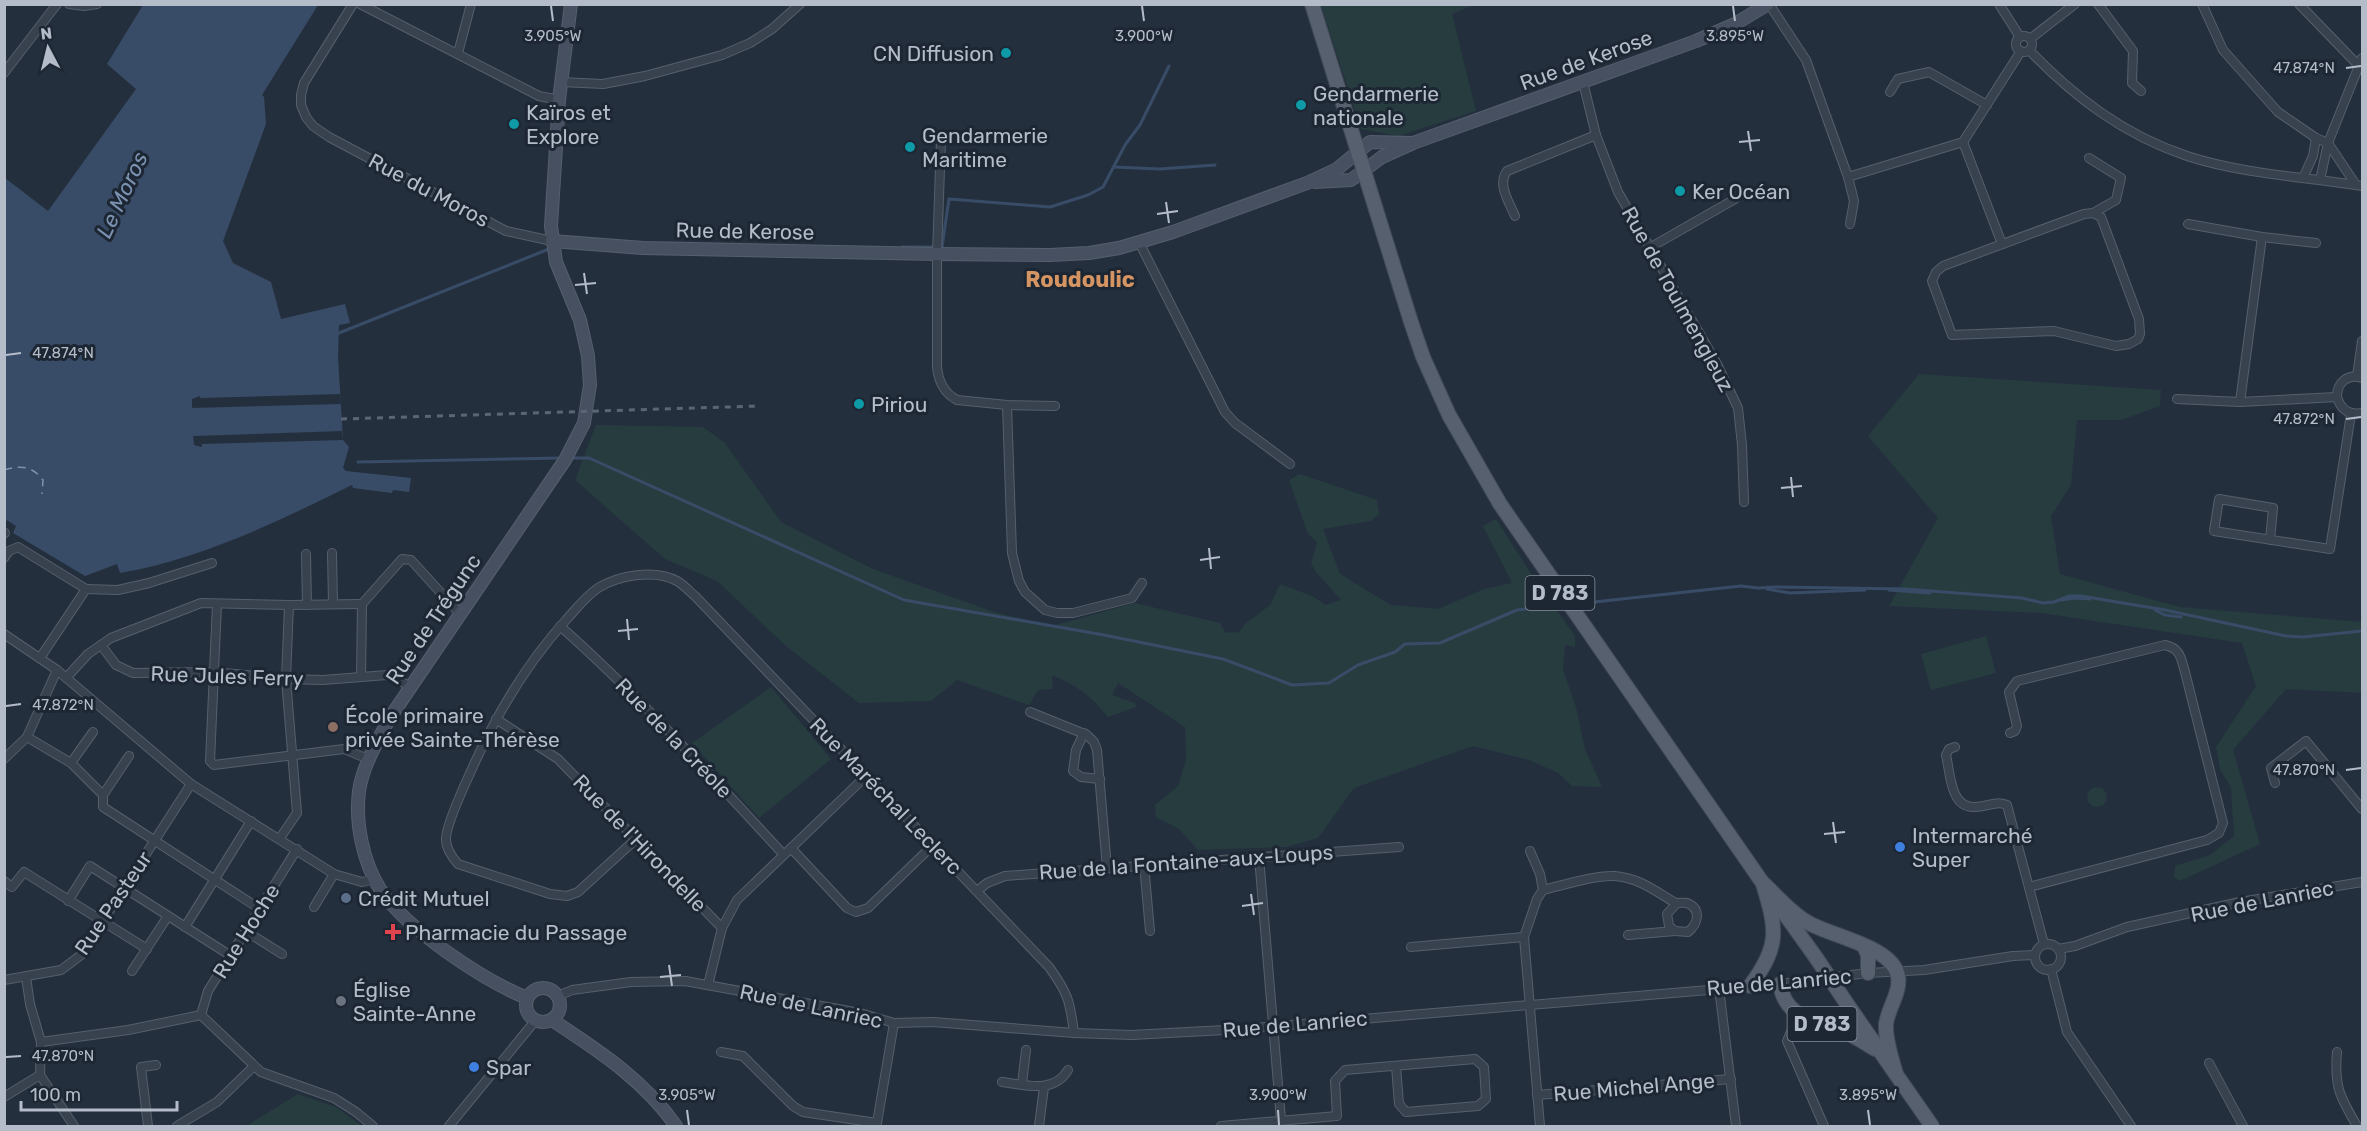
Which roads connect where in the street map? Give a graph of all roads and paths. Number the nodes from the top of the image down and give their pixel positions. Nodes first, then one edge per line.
1 (57, 4) edge
2 (69, 4) edge
3 (97, 4) edge
4 (353, 4) edge
5 (360, 4) edge
6 (471, 4) edge
7 (571, 4) edge
8 (800, 4) edge
9 (1312, 4) edge
10 (1769, 4) edge
11 (1999, 4) edge
12 (2075, 4) edge
13 (2098, 4) edge
14 (2202, 4) edge
15 (2300, 4) edge
16 (2020, 37) junction
17 (2030, 39) junction
18 (2025, 51) junction
19 (458, 53) junction
20 (2361, 62) edge
21 (4, 74) edge
22 (561, 81) junction
23 (1583, 82) junction
24 (2141, 91) dead end
25 (1890, 92) dead end
26 (559, 100) junction
27 (1987, 105) junction
28 (1596, 135) junction
29 (2316, 138) junction
30 (941, 140) dead end
31 (1963, 142) junction
32 (1413, 143) junction
33 (2328, 143) junction
34 (1357, 153) junction
35 (2089, 158) dead end
36 (1363, 172) junction
37 (1848, 177) junction
38 (2303, 178) junction
39 (2320, 180) junction
40 (1307, 183) junction
41 (2359, 185) edge
42 (1735, 199) dead end
43 (2093, 213) junction
44 (1515, 216) dead end
45 (1850, 224) dead end
46 (2188, 224) dead end
47 (2262, 237) junction
48 (552, 241) junction
49 (1139, 242) junction
50 (2316, 243) dead end
51 (2001, 244) junction
52 (1651, 247) junction
53 (937, 254) junction
54 (2362, 341) edge
55 (2360, 377) edge
56 (2337, 397) junction
57 (2177, 399) dead end
58 (2240, 402) junction
59 (1007, 405) junction
60 (1055, 406) dead end
61 (2362, 413) edge
62 (2351, 414) junction
63 (1290, 464) dead end
64 (1744, 502) dead end
65 (2270, 540) junction
66 (332, 553) dead end
67 (306, 554) dead end
68 (4, 558) edge
69 (212, 562) dead end
70 (1142, 584) dead end
71 (86, 589) junction
72 (217, 604) junction
73 (333, 604) junction
74 (362, 604) junction
75 (307, 605) junction
76 (289, 606) junction
77 (461, 615) junction
78 (560, 626) junction
79 (4, 634) edge
80 (101, 645) junction
81 (40, 658) junction
82 (57, 670) junction
83 (214, 672) junction
84 (361, 677) junction
85 (66, 678) junction
86 (286, 679) junction
87 (410, 687) junction
88 (1030, 712) dead end
89 (496, 719) junction
90 (93, 732) dead end
91 (1084, 733) junction
92 (2010, 733) dead end
93 (27, 737) junction
94 (1955, 747) dead end
95 (129, 756) dead end
96 (292, 756) junction
97 (4, 759) edge
98 (368, 759) junction
99 (71, 763) junction
100 (867, 775) junction
101 (1100, 779) junction
102 (2275, 783) dead end
103 (191, 784) junction
104 (103, 795) junction
105 (2362, 809) edge
106 (251, 821) junction
107 (280, 838) junction
108 (636, 839) junction
109 (154, 842) junction
110 (933, 845) junction
111 (1399, 847) dead end
112 (791, 848) junction
113 (297, 849) junction
114 (1530, 851) dead end
115 (783, 854) junction
116 (1259, 857) junction
117 (1144, 865) junction
118 (1107, 868) junction
119 (334, 874) junction
120 (375, 879) junction
121 (4, 881) edge
122 (214, 881) junction
123 (1762, 882) junction
124 (2362, 882) edge
125 (2029, 887) junction
126 (124, 888) junction
127 (1543, 890) junction
128 (977, 891) junction
129 (68, 901) junction
130 (1676, 904) junction
131 (314, 907) dead end
132 (260, 909) junction
133 (168, 916) junction
134 (103, 923) junction
135 (185, 927) junction
136 (722, 928) junction
137 (1150, 931) dead end
138 (247, 932) junction
139 (1675, 932) junction
140 (1629, 934) dead end
141 (1524, 937) junction
142 (2044, 944) junction
143 (1864, 946) junction
144 (1411, 947) dead end
145 (147, 949) junction
146 (2058, 949) junction
147 (282, 954) dead end
148 (2035, 955) junction
149 (231, 956) junction
150 (2051, 969) junction
151 (132, 970) dead end
152 (1897, 971) junction
153 (1868, 973) junction
154 (26, 977) junction
155 (4, 980) edge
156 (1780, 984) junction
157 (708, 985) junction
158 (1750, 986) junction
159 (1719, 988) junction
160 (558, 996) junction
161 (527, 998) junction
162 (1530, 1004) junction
163 (201, 1015) junction
164 (1798, 1016) junction
165 (552, 1020) junction
166 (535, 1021) junction
167 (894, 1023) junction
168 (1273, 1027) junction
169 (1074, 1033) junction
170 (41, 1042) junction
171 (1026, 1050) dead end
172 (721, 1052) dead end
173 (1880, 1052) junction
174 (2337, 1052) dead end
175 (2209, 1063) dead end
176 (156, 1065) dead end
177 (254, 1066) junction
178 (1396, 1066) junction
179 (1068, 1070) dead end
180 (1896, 1074) junction
181 (40, 1075) junction
182 (1731, 1078) junction
183 (1002, 1082) dead end
184 (1022, 1084) junction
185 (1044, 1087) junction
186 (1537, 1095) junction
187 (4, 1097) edge
188 (1337, 1116) junction
189 (1281, 1120) junction
190 (878, 1125) edge
191 (74, 1126) edge
192 (148, 1126) edge
193 (177, 1126) edge
194 (373, 1126) edge
195 (449, 1126) edge
196 (676, 1126) edge
197 (1039, 1126) edge
198 (1221, 1126) edge
199 (1338, 1126) edge
200 (1540, 1126) edge
201 (1736, 1126) edge
202 (1824, 1126) edge
203 (1932, 1126) edge
204 (2131, 1126) edge
205 (2243, 1126) edge
206 (2357, 1126) edge

1 - 21 street
2 - 3 street
4 - 48 street, Rue du Moros
5 - 19 street
6 - 19 street
7 - 22 main road, Rue de Trégunc
8 - 22 street
9 - 34 main road, D 783
10 - 23 main road, Rue de Kerose
10 - 37 street
11 - 16 street
12 - 17 street
13 - 24 street
14 - 29 street
15 - 20 street
16 - 17 street
16 - 18 street
17 - 18 street
18 - 27 street
18 - 38 street
19 - 26 street
20 - 33 street
22 - 26 main road, Rue de Trégunc
23 - 28 street, Rue de Toulmengleuz
23 - 32 main road, Rue de Kerose
25 - 27 street
26 - 48 main road, Rue de Trégunc
27 - 31 street
28 - 44 street
28 - 52 street, Rue de Toulmengleuz
29 - 33 street
29 - 38 street
30 - 53 street
31 - 37 street
31 - 51 street
32 - 34 main road, Rue de Kerose
32 - 36 main road, Rue de Kerose
33 - 39 street
33 - 41 street
34 - 36 main road, D 783
34 - 40 main road, Rue de Kerose
35 - 43 street
36 - 40 main road, Rue de Kerose
36 - 123 main road, D 783
37 - 45 street
38 - 39 street
39 - 41 street
40 - 49 main road, Rue de Kerose
42 - 52 street
43 - 51 street
43 - 51 street
46 - 47 street
47 - 50 street
47 - 58 street
48 - 53 main road, Rue de Kerose
48 - 77 main road, Rue de Trégunc
49 - 53 main road, Rue de Kerose
49 - 63 street
52 - 64 street, Rue de Toulmengleuz
53 - 59 street
54 - 55 street
55 - 56 street
56 - 58 street
56 - 62 street
57 - 58 street
59 - 60 street
59 - 70 street
61 - 62 street
62 - 65 street
65 - 65 street
66 - 73 street
67 - 75 street
68 - 71 street
69 - 71 street
71 - 81 street
72 - 76 street
72 - 80 street
72 - 83 street
73 - 74 street
73 - 75 street
74 - 77 street
74 - 84 street
75 - 76 street
76 - 86 street
77 - 87 main road, Rue de Trégunc
78 - 89 street
78 - 100 street, Rue Maréchal Leclerc
78 - 115 street, Rue de la Créole
79 - 81 street
80 - 83 street, Rue Jules Ferry
80 - 85 street
81 - 82 street
82 - 85 street
82 - 93 street
83 - 86 street, Rue Jules Ferry
83 - 96 street
84 - 86 street, Rue Jules Ferry
84 - 87 street, Rue Jules Ferry
85 - 103 street
86 - 96 street
87 - 98 main road, Rue de Trégunc
88 - 91 street
89 - 108 street, Rue de l'Hirondelle
89 - 108 street
90 - 99 street
91 - 101 street
91 - 101 street
92 - 125 street
93 - 97 street
93 - 99 street
94 - 125 street
95 - 104 street
96 - 98 street
96 - 107 street
98 - 120 main road, Rue de Trégunc
99 - 104 street
100 - 110 street, Rue Maréchal Leclerc
100 - 112 street
101 - 118 street
102 - 105 street
103 - 106 street
103 - 109 street, Rue Pasteur
104 - 109 street
106 - 107 street
106 - 122 street
107 - 113 street
108 - 136 street, Rue de l'Hirondelle
109 - 122 street
109 - 126 street, Rue Pasteur
110 - 112 street
110 - 128 street, Rue Maréchal Leclerc
111 - 116 street, Rue de la Fontaine-aux-Loups
112 - 115 street
113 - 119 street
113 - 132 street, Rue Hoche
114 - 127 street
115 - 136 street
116 - 117 street, Rue de la Fontaine-aux-Loups
116 - 168 street
117 - 118 street, Rue de la Fontaine-aux-Loups
117 - 137 street
118 - 128 street, Rue de la Fontaine-aux-Loups
119 - 120 street
119 - 131 street
120 - 161 main road, Rue de Trégunc
121 - 129 street
122 - 132 street
122 - 135 street
123 - 143 main road, D 783
123 - 158 main road
123 - 173 main road, D 783, bridge
124 - 146 street, Rue de Lanriec
125 - 142 street
126 - 129 street
126 - 133 street
126 - 134 street, Rue Pasteur
127 - 130 street
127 - 141 street
128 - 169 street, Rue Maréchal Leclerc
129 - 134 street
130 - 139 street
130 - 139 street
132 - 138 street, Rue Hoche
133 - 135 street
133 - 145 street
134 - 145 street
134 - 154 street, Rue Pasteur
135 - 149 street
136 - 157 street
138 - 147 street
138 - 149 street, Rue Hoche
139 - 140 street
141 - 144 street
141 - 162 street
142 - 146 street
142 - 148 street
143 - 152 main road, D 783
143 - 153 main road
145 - 151 street
146 - 150 street
148 - 150 street
148 - 152 street, Rue de Lanriec
149 - 163 street, Rue Hoche
150 - 204 street
152 - 153 street, Rue de Lanriec
152 - 180 main road
153 - 156 street, Rue de Lanriec
154 - 155 street, Rue Pasteur
154 - 170 street
156 - 158 street, Rue de Lanriec
156 - 164 main road, D 783
157 - 160 street, Rue de Lanriec
157 - 167 street, Rue de Lanriec
158 - 159 street, Rue de Lanriec
159 - 162 street, Rue de Lanriec
159 - 182 street
160 - 161 main road
160 - 165 main road
161 - 166 main road
162 - 168 street, Rue de Lanriec
162 - 186 street
163 - 170 street
163 - 177 street
164 - 173 main road, D 783
164 - 202 street
165 - 166 main road
165 - 196 main road
166 - 195 street
167 - 169 street, Rue de Lanriec
167 - 190 street
168 - 169 street, Rue de Lanriec
168 - 189 street
170 - 181 street
171 - 184 street
172 - 190 street
173 - 180 main road, D 783
174 - 206 street
175 - 205 street
176 - 192 street
177 - 193 street
177 - 194 street
178 - 178 street
178 - 188 street
179 - 185 street
180 - 203 main road, D 783
181 - 187 street
181 - 191 street
182 - 186 street, Rue Michel Ange
182 - 201 street
183 - 184 street
184 - 185 street
185 - 197 street
186 - 200 street
188 - 189 street
188 - 199 street
189 - 198 street

